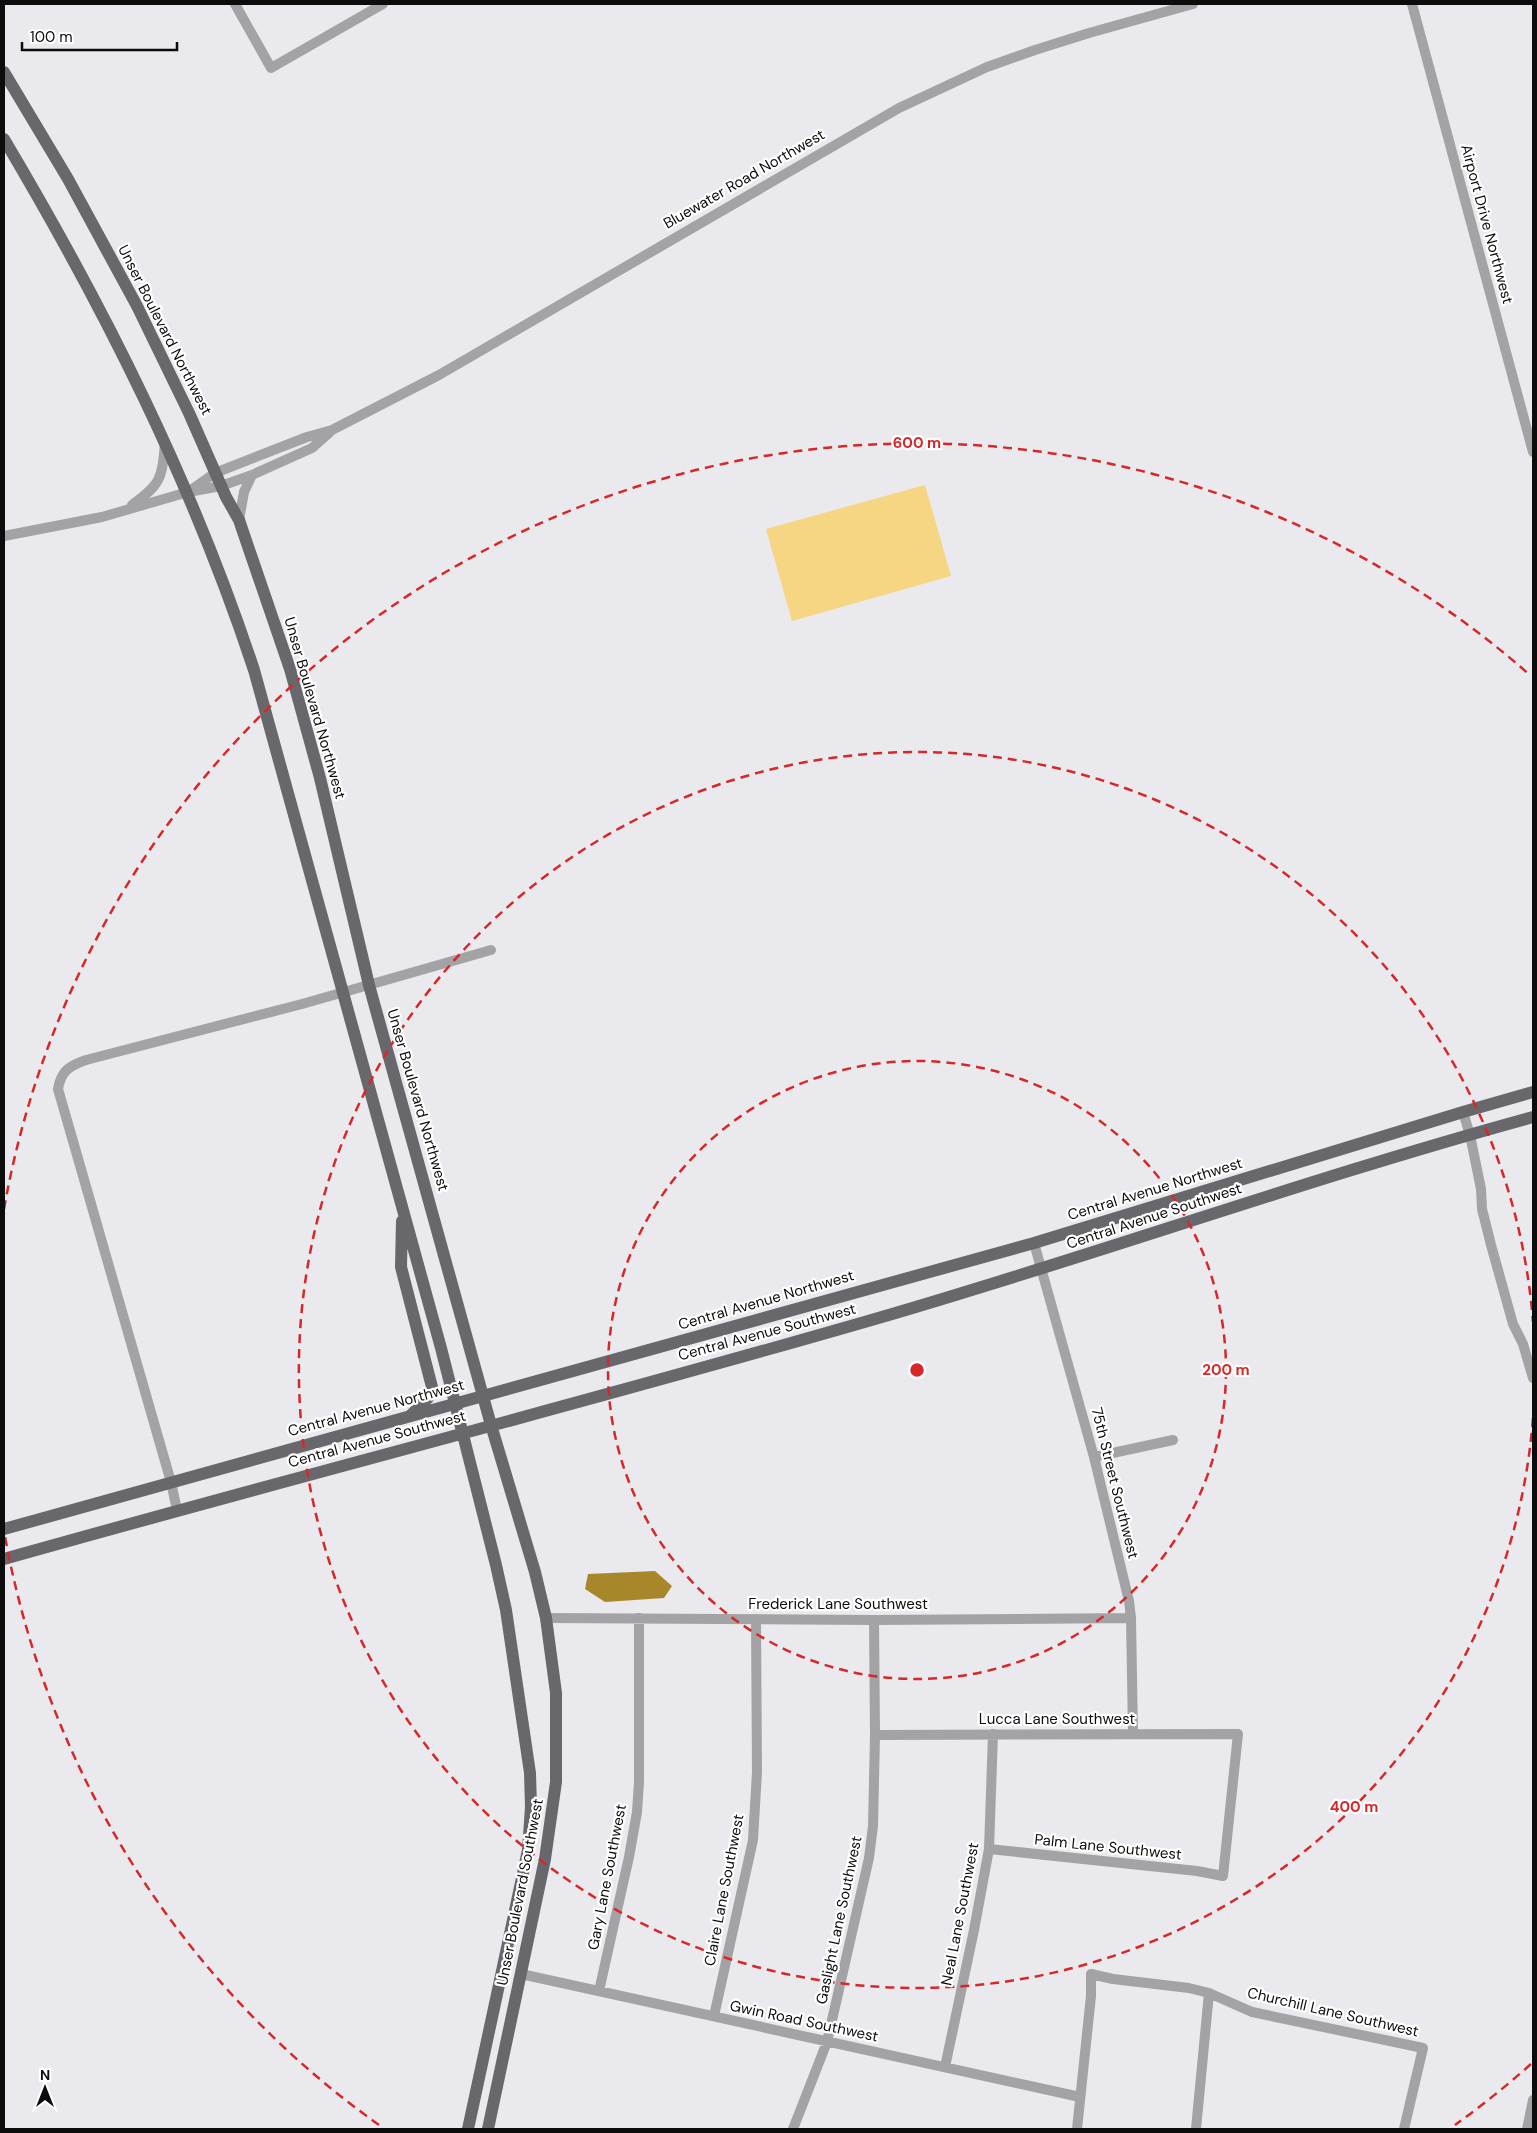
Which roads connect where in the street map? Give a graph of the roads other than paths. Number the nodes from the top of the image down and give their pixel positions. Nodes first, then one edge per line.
1 (235, 4) edge
2 (383, 4) edge
3 (1193, 4) edge
4 (1412, 4) edge
5 (1169, 7) edge
6 (4, 72) edge
7 (4, 139) edge
8 (7, 152) edge
9 (332, 430) junction
10 (165, 442) junction
11 (1533, 452) edge
12 (216, 473) junction
13 (252, 475) junction
14 (221, 486) junction
15 (188, 492) junction
16 (126, 510) junction
17 (239, 520) junction
18 (4, 536) edge
19 (491, 950) dead end
20 (369, 985) junction
21 (342, 992) junction
22 (1533, 1092) edge
23 (1463, 1112) junction
24 (1533, 1117) edge
25 (1470, 1135) junction
26 (402, 1209) junction
27 (1034, 1243) junction
28 (1042, 1270) junction
29 (1533, 1378) edge
30 (484, 1396) junction
31 (455, 1404) junction
32 (410, 1416) junction
33 (491, 1425) junction
34 (462, 1432) junction
35 (1173, 1440) dead end
36 (1094, 1457) junction
37 (171, 1482) junction
38 (177, 1510) junction
39 (4, 1529) edge
40 (4, 1559) edge
41 (546, 1618) junction
42 (639, 1618) junction
43 (1131, 1618) junction
44 (756, 1619) junction
45 (874, 1620) junction
46 (993, 1734) junction
47 (1133, 1734) junction
48 (875, 1735) junction
49 (989, 1849) junction
50 (1223, 1876) joint
51 (521, 1974) junction
52 (599, 1991) junction
53 (1209, 1993) junction
54 (714, 2016) junction
55 (827, 2042) junction
56 (945, 2067) junction
57 (1080, 2097) junction
58 (1533, 2100) edge
59 (468, 2129) edge
60 (488, 2129) edge
61 (793, 2129) edge
62 (1077, 2129) edge
63 (1196, 2129) edge
64 (1404, 2129) edge
65 (1527, 2129) edge

1 - 2 street
3 - 5 street, Bluewater Road Northwest
4 - 11 street, Airport Drive Northwest
5 - 9 street, Bluewater Road Northwest
6 - 12 main road, Unser Boulevard Northwest
7 - 8 main road
8 - 10 main road
9 - 12 street, Bluewater Road Northwest
9 - 13 street, Bluewater Road Northwest
10 - 15 main road
10 - 16 street
12 - 14 main road, Unser Boulevard Northwest
12 - 15 street, Bluewater Road Northwest
13 - 14 street, Bluewater Road Northwest
13 - 17 street
14 - 15 street, Bluewater Road Northwest
14 - 17 main road, Unser Boulevard Northwest
15 - 16 street, Bluewater Road Northwest
15 - 21 main road
16 - 18 street, Bluewater Road Northwest
17 - 20 main road, Unser Boulevard Northwest
19 - 20 street
20 - 21 street
20 - 30 main road, Unser Boulevard Northwest
21 - 26 main road
21 - 37 street
22 - 23 main road, Central Avenue Northwest
23 - 25 street
23 - 27 main road, Central Avenue Northwest
24 - 25 main road, Central Avenue Southwest
25 - 28 main road, Central Avenue Southwest
25 - 29 street
26 - 31 main road
26 - 32 main road
27 - 28 street, 75th Street Southwest
27 - 30 main road, Central Avenue Northwest
28 - 33 main road, Central Avenue Southwest
28 - 36 street, 75th Street Southwest
30 - 31 main road, Central Avenue Northwest
30 - 33 main road, Unser Boulevard Northwest
31 - 32 main road, Central Avenue Northwest
31 - 34 main road, Unser Boulevard Southwest
32 - 37 main road, Central Avenue Northwest
33 - 34 main road, Central Avenue Southwest
33 - 41 main road, Unser Boulevard Southwest
34 - 38 main road, Central Avenue Southwest
34 - 59 main road, Unser Boulevard Southwest
35 - 36 street
36 - 43 street, 75th Street Southwest
37 - 38 street
37 - 39 main road, Central Avenue Northwest
38 - 40 main road, Central Avenue Southwest
41 - 42 street, Frederick Lane Southwest
41 - 51 main road, Unser Boulevard Southwest
42 - 44 street, Frederick Lane Southwest
42 - 52 street, Gary Lane Southwest
43 - 45 street, Frederick Lane Southwest
43 - 47 street, 75th Street Southwest
44 - 45 street, Frederick Lane Southwest
44 - 54 street, Claire Lane Southwest
45 - 48 street, Gaslight Lane Southwest
46 - 47 street, Lucca Lane Southwest
46 - 48 street, Lucca Lane Southwest
46 - 49 street, Neal Lane Southwest
47 - 50 street, Lucca Lane Southwest
48 - 55 street, Gaslight Lane Southwest
49 - 50 street, Palm Lane Southwest
49 - 56 street, Neal Lane Southwest
51 - 52 street, Gwin Road Southwest
51 - 60 main road, Unser Boulevard Southwest
52 - 54 street, Gwin Road Southwest
53 - 57 street, Churchill Lane Southwest
53 - 63 street
53 - 64 street, Churchill Lane Southwest
54 - 55 street, Gwin Road Southwest
55 - 56 street, Gwin Road Southwest
55 - 61 street, Gaslight Lane Southwest
56 - 57 street, Gwin Road Southwest
57 - 62 street
58 - 65 street

